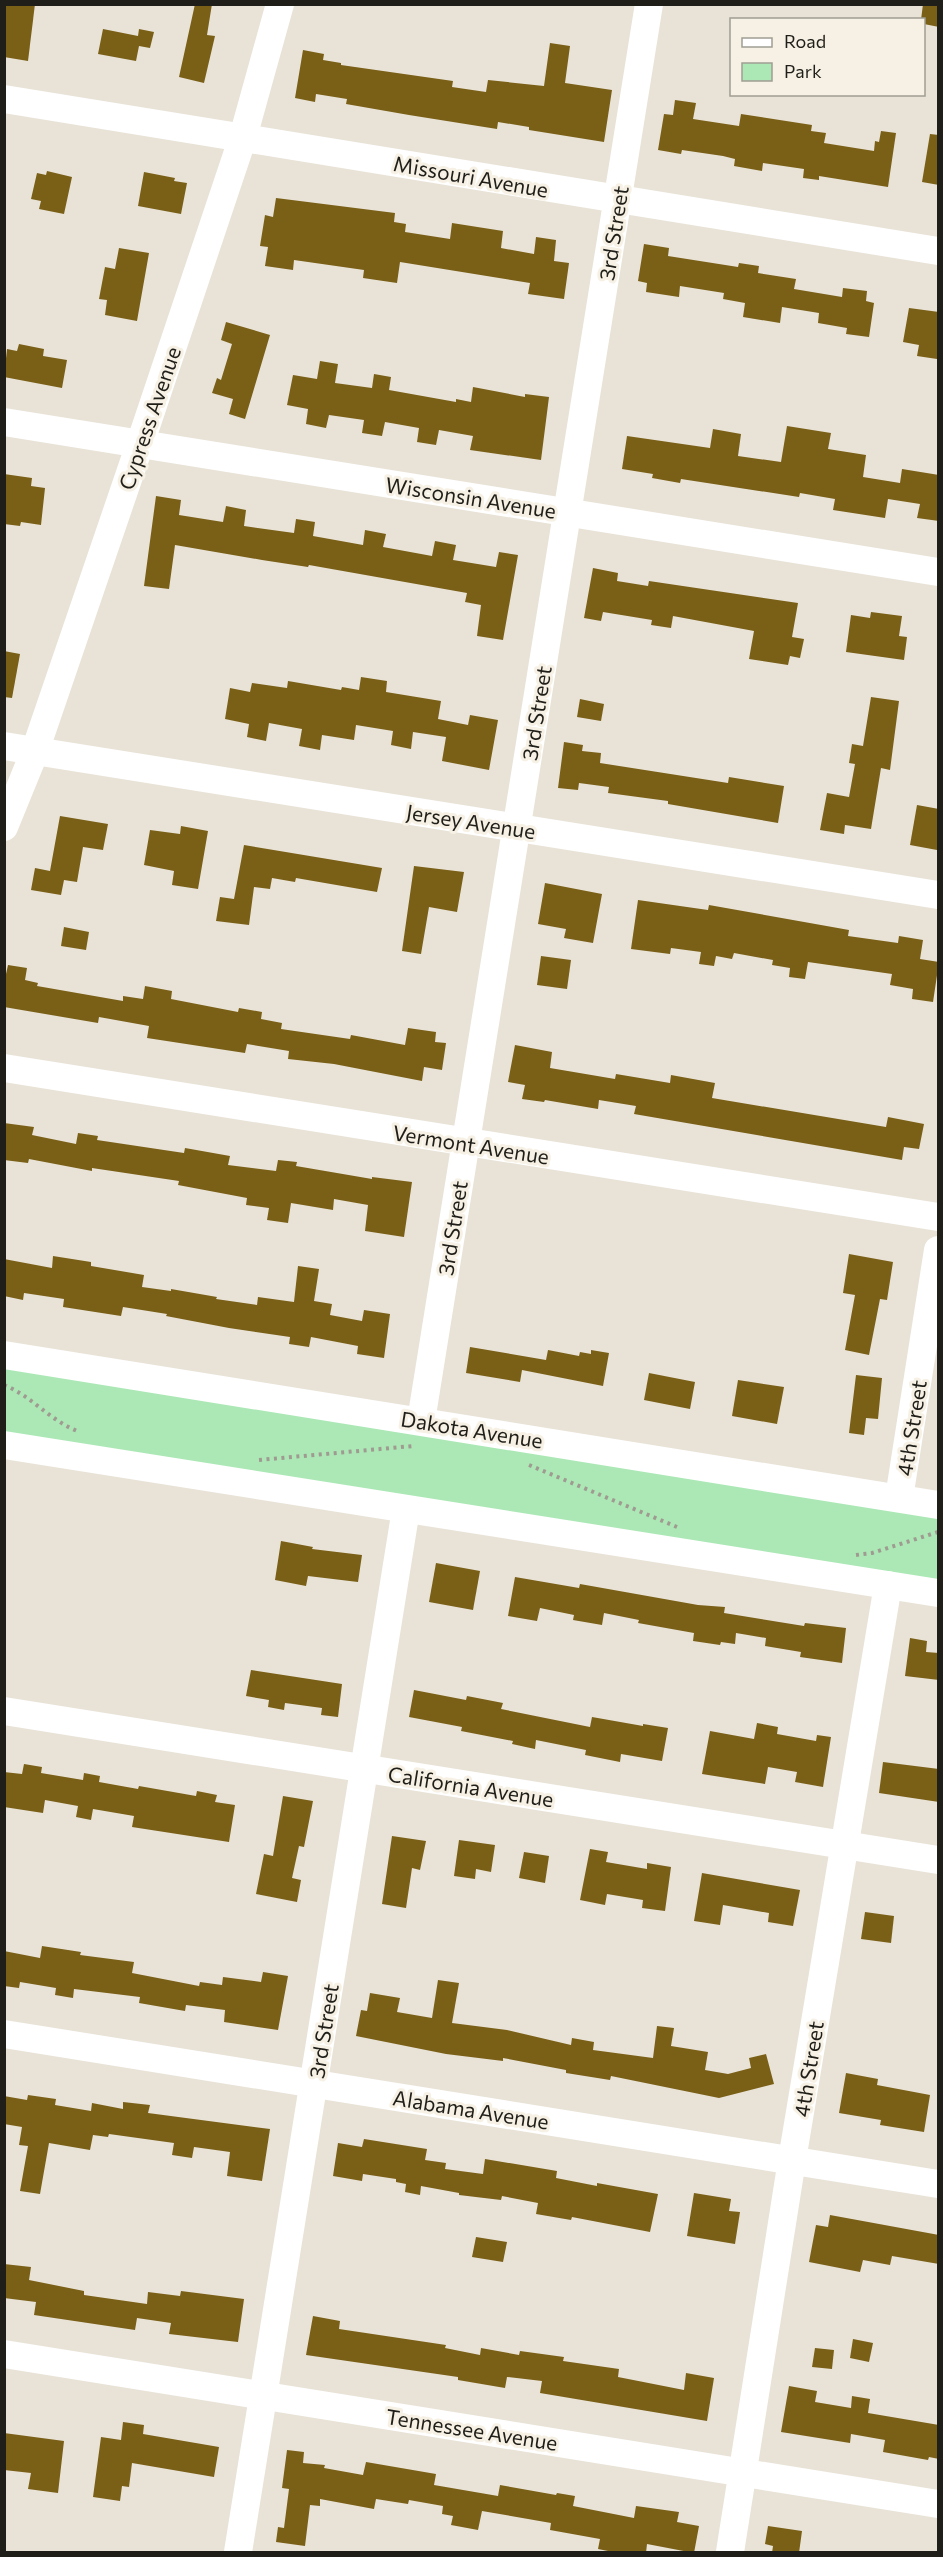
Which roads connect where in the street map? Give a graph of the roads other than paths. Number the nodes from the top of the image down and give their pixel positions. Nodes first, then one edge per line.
1 (280, 4) edge
2 (649, 4) edge
3 (4, 99) edge
4 (243, 137) junction
5 (618, 201) junction
6 (939, 251) edge
7 (4, 422) edge
8 (140, 444) junction
9 (568, 513) junction
10 (939, 572) edge
11 (4, 746) edge
12 (35, 751) junction
13 (4, 827) edge
14 (517, 828) junction
15 (939, 895) edge
16 (4, 1068) edge
17 (466, 1143) junction
18 (939, 1217) edge
19 (939, 1250) edge
20 (4, 1355) edge
21 (421, 1434) junction
22 (4, 1445) edge
23 (899, 1498) junction
24 (939, 1504) edge
25 (406, 1509) junction
26 (888, 1585) junction
27 (939, 1593) edge
28 (4, 1711) edge
29 (364, 1769) junction
30 (845, 1845) junction
31 (939, 1860) edge
32 (4, 2034) edge
33 (315, 2084) junction
34 (792, 2160) junction
35 (939, 2184) edge
36 (4, 2354) edge
37 (264, 2395) junction
38 (744, 2472) junction
39 (939, 2504) edge
40 (238, 2553) edge
41 (730, 2553) edge

1 - 4 street, Cypress Avenue
2 - 5 street, 3rd Street
3 - 4 street, Missouri Avenue
4 - 5 street, Missouri Avenue
4 - 8 street, Cypress Avenue
5 - 6 street, Missouri Avenue
5 - 9 street, 3rd Street
7 - 8 street, Wisconsin Avenue
8 - 9 street, Wisconsin Avenue
8 - 12 street, Cypress Avenue
9 - 10 street, Wisconsin Avenue
9 - 14 street, 3rd Street
11 - 12 street, Jersey Avenue
12 - 13 street, Cypress Avenue
12 - 14 street, Jersey Avenue
14 - 15 street, Jersey Avenue
14 - 17 street, 3rd Street
16 - 17 street, Vermont Avenue
17 - 18 street, Vermont Avenue
17 - 21 street, 3rd Street
19 - 23 street, 4th Street
20 - 21 street, Dakota Avenue
21 - 23 street, Dakota Avenue
22 - 25 street
23 - 24 street, Dakota Avenue
25 - 26 street
25 - 29 street, 3rd Street
26 - 27 street
26 - 30 street, 4th Street
28 - 29 street, California Avenue
29 - 30 street, California Avenue
29 - 33 street, 3rd Street
30 - 31 street, California Avenue
30 - 34 street, 4th Street
32 - 33 street, Alabama Avenue
33 - 34 street, Alabama Avenue
33 - 37 street, 3rd Street
34 - 35 street, Alabama Avenue
34 - 38 street, 4th Street
36 - 37 street, Tennessee Avenue
37 - 38 street, Tennessee Avenue
37 - 40 street, 3rd Street
38 - 39 street, Tennessee Avenue
38 - 41 street, 4th Street

